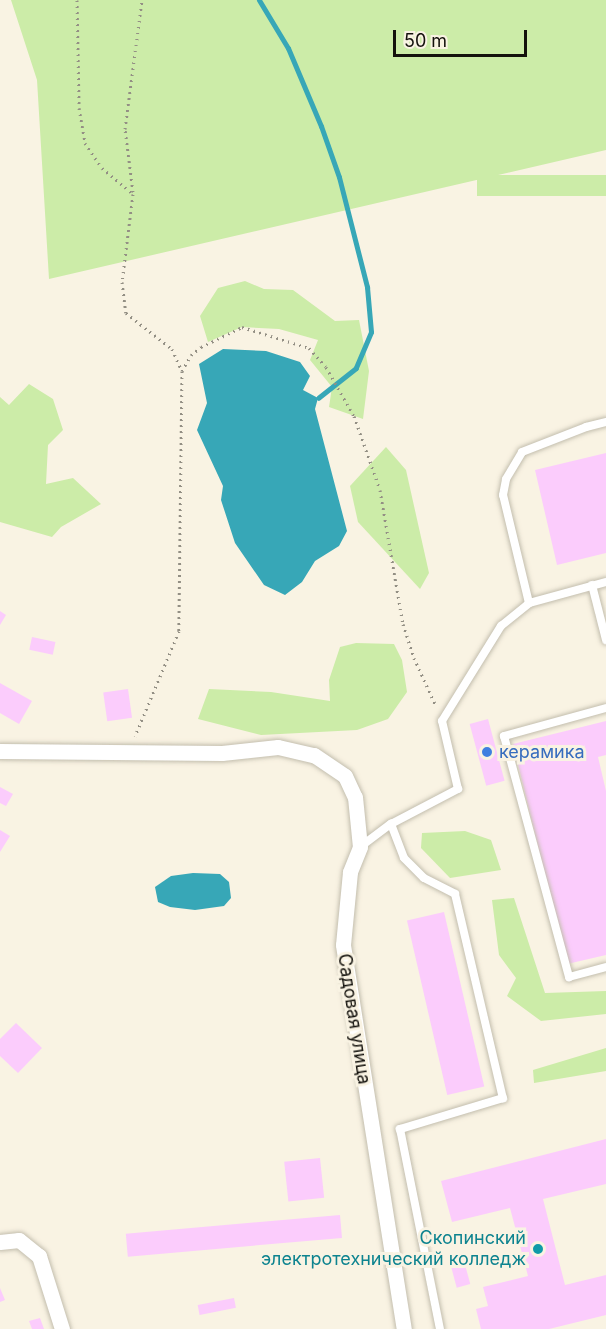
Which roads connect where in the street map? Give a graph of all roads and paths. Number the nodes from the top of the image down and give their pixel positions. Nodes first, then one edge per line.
1 (78, 0) edge
2 (142, 0) edge
3 (133, 194) junction
4 (182, 371) junction
5 (606, 423) edge
6 (606, 582) edge
7 (592, 585) junction
8 (529, 603) junction
9 (606, 640) edge
10 (606, 708) edge
11 (442, 721) junction
12 (0, 751) edge
13 (129, 752) junction
14 (391, 824) junction
15 (360, 847) junction
16 (606, 967) edge
17 (0, 1242) edge
18 (62, 1329) edge
19 (404, 1329) edge
20 (440, 1329) edge

1 - 3 path
2 - 3 path
3 - 4 path
4 - 11 path
4 - 13 path
5 - 8 lane
6 - 7 lane
7 - 8 lane
7 - 9 lane
8 - 11 lane
10 - 16 lane
11 - 14 lane
12 - 13 street, Садовая улица
13 - 15 street, Садовая улица
14 - 15 lane
14 - 20 lane
15 - 19 street, Садовая улица
17 - 18 street

